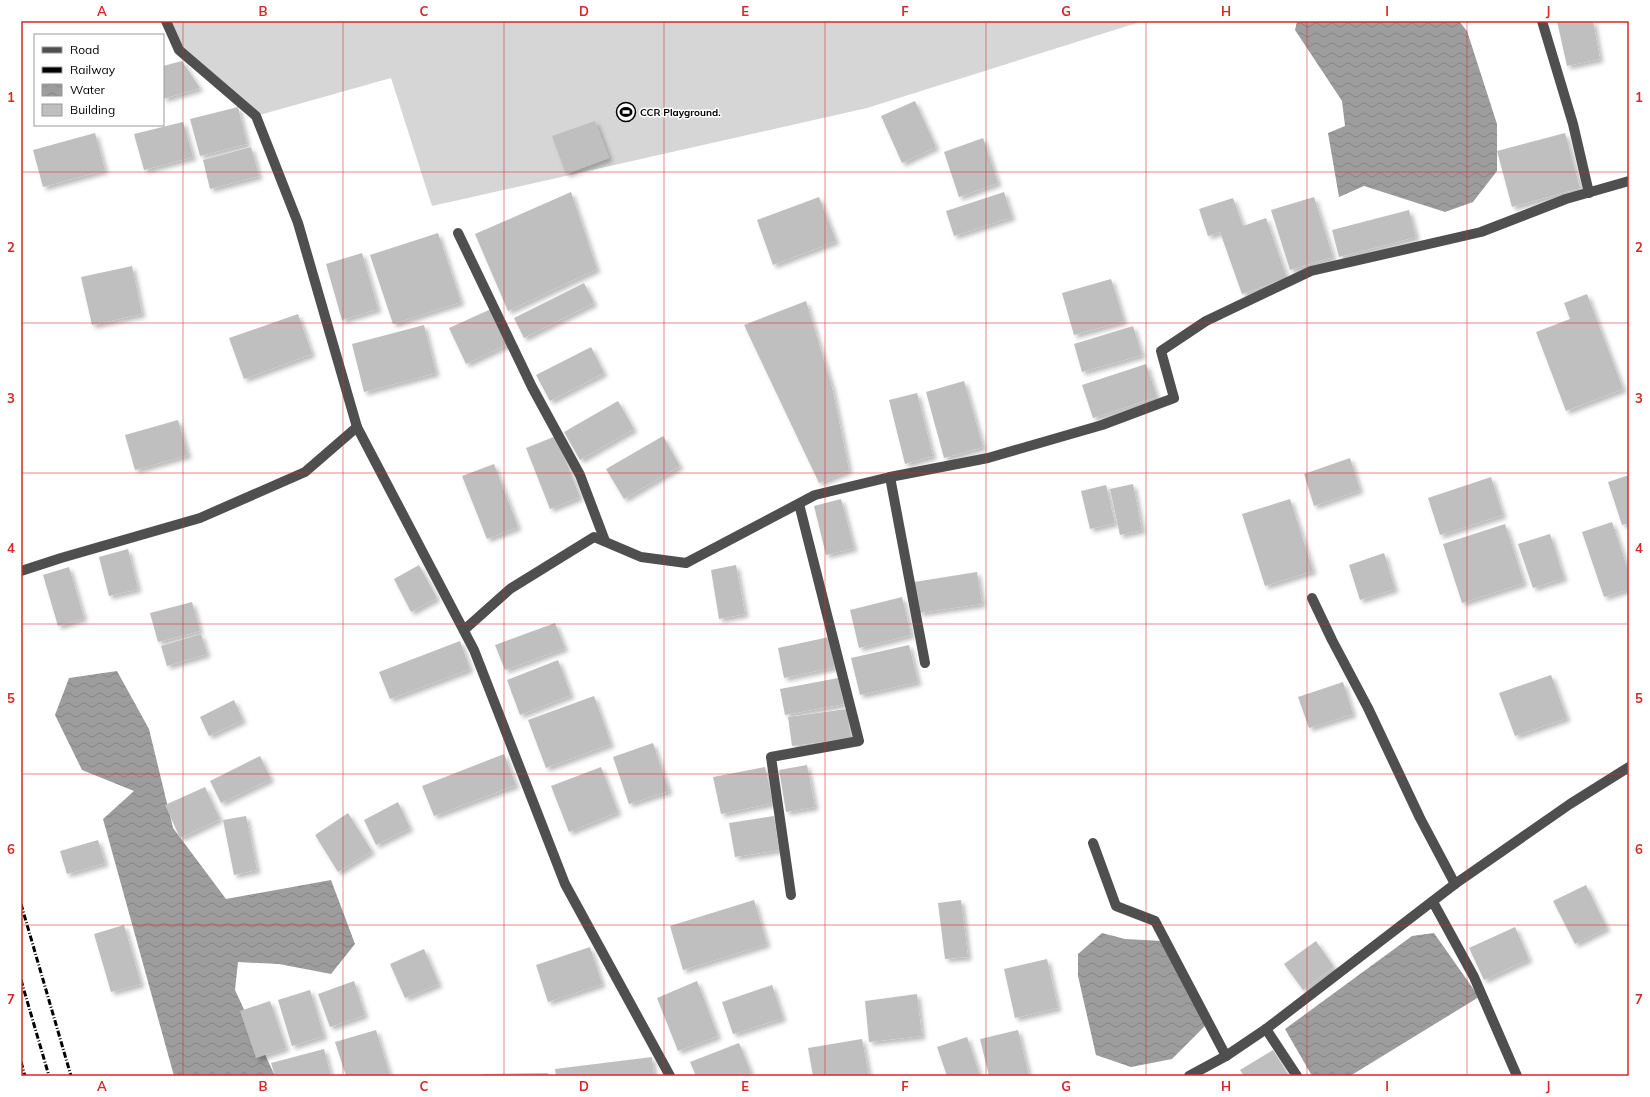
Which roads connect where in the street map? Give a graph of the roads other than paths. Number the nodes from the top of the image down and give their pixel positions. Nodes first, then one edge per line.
1 (166, 21) edge
2 (1542, 21) edge
3 (1629, 181) edge
4 (1589, 193) junction
5 (458, 233) dead end
6 (358, 427) junction
7 (890, 477) junction
8 (799, 504) junction
9 (605, 541) junction
10 (21, 571) edge
11 (1312, 598) dead end
12 (464, 630) junction
13 (925, 663) dead end
14 (1629, 767) edge
15 (1093, 843) dead end
16 (1454, 884) junction
17 (791, 895) dead end
18 (1433, 902) junction
19 (1266, 1029) junction
20 (1226, 1056) junction
21 (670, 1076) edge
22 (1189, 1076) edge
23 (1297, 1076) edge
24 (1517, 1076) edge

1 - 6 street
2 - 4 street
3 - 4 street
4 - 7 street
5 - 9 street
6 - 10 street
6 - 12 street
7 - 8 street
7 - 13 street
8 - 9 street
8 - 17 street
9 - 12 street
11 - 16 street
12 - 21 street
14 - 16 street
15 - 20 street
16 - 18 street
18 - 19 street
18 - 24 street
19 - 20 street
19 - 23 street
20 - 22 street

